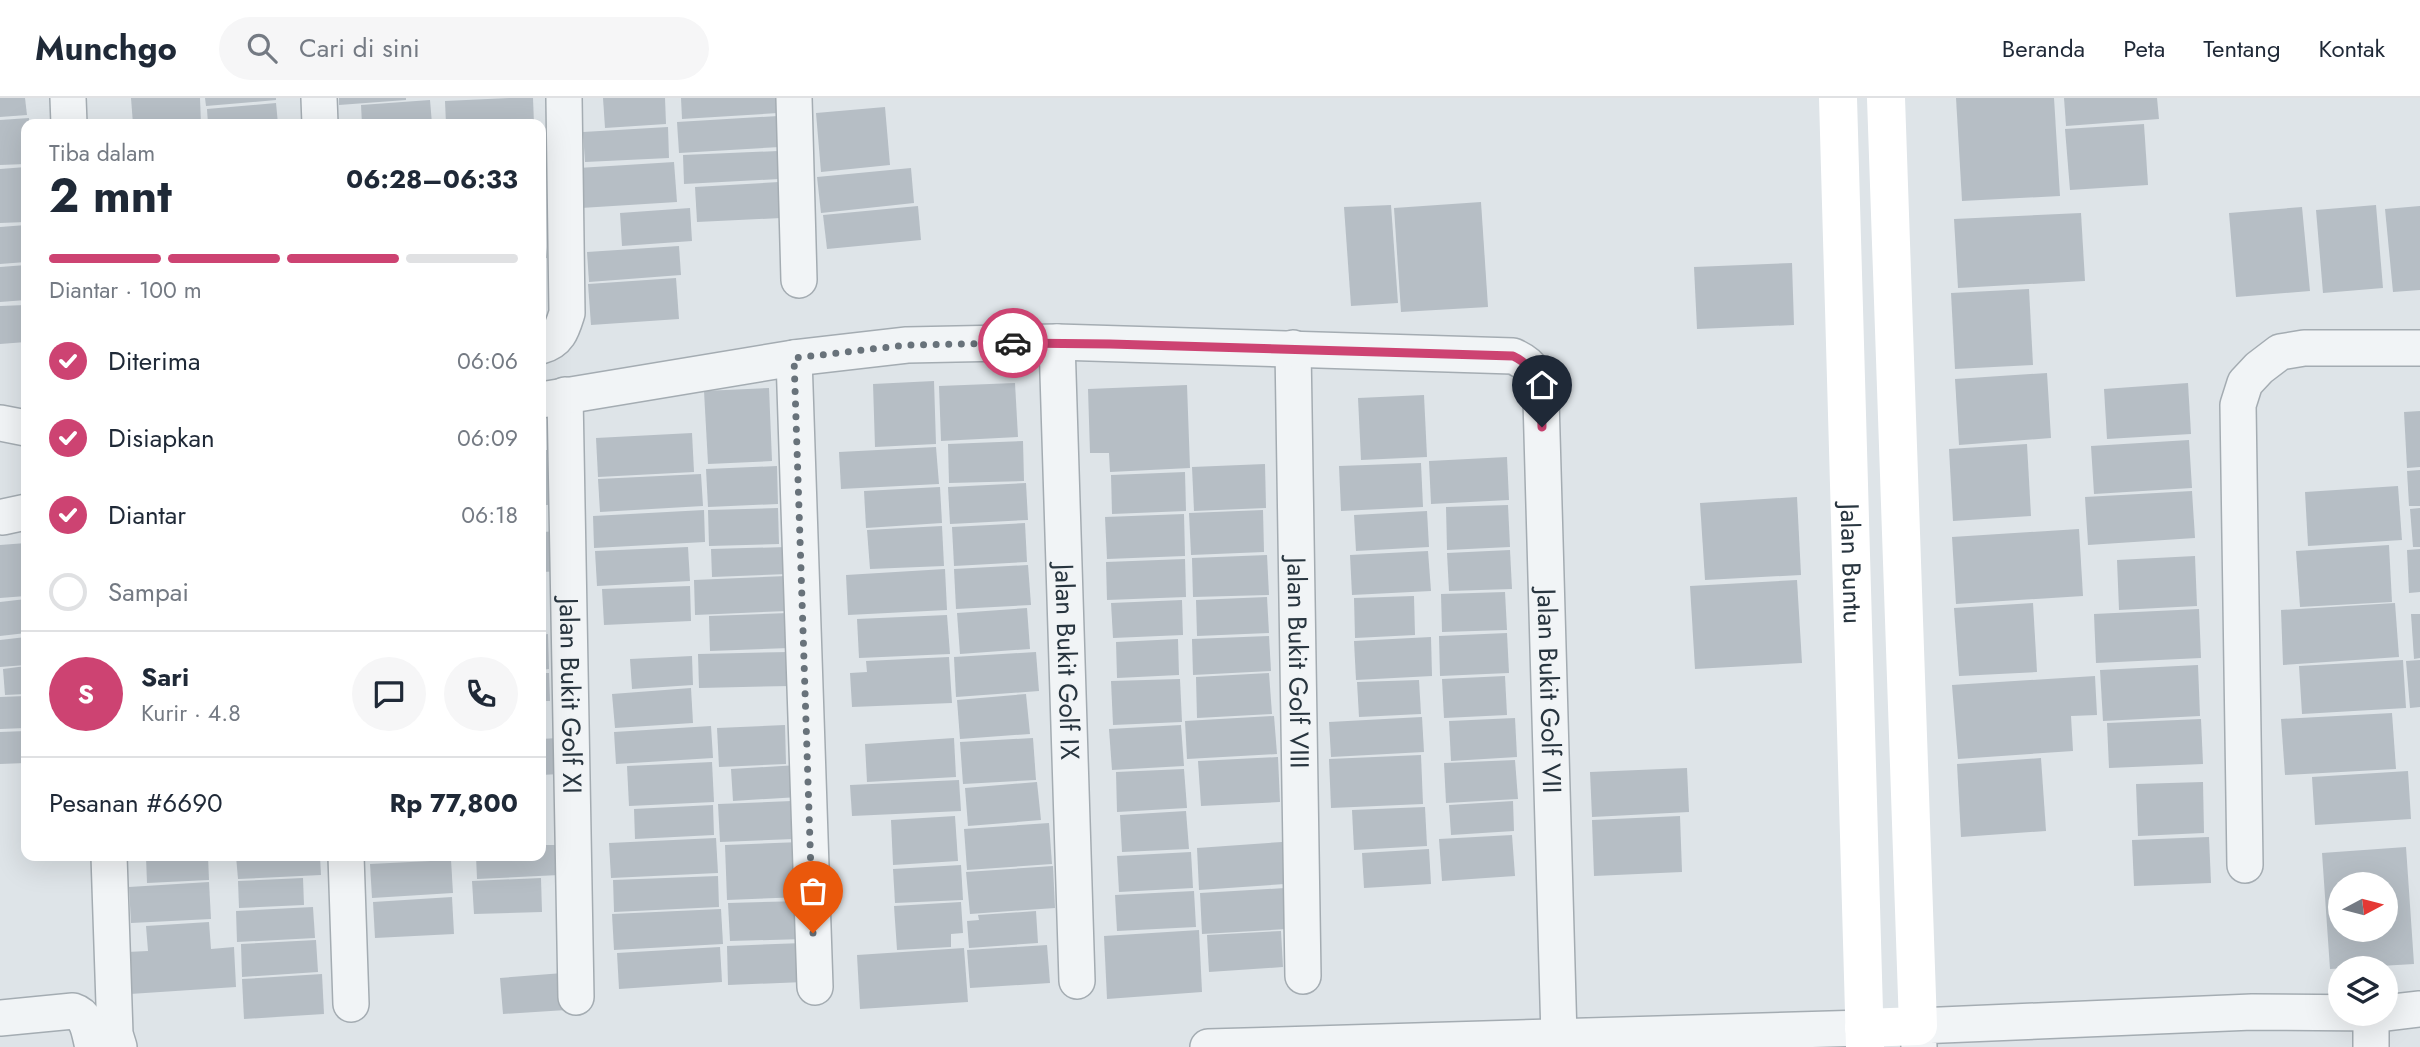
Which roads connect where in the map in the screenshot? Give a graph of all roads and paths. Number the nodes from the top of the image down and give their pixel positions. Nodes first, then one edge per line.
1 (68, 98) edge
2 (319, 98) edge
3 (564, 98) edge
4 (794, 98) edge
5 (1838, 98) edge
6 (1886, 98) edge
7 (69, 119) edge
8 (320, 119) edge
9 (799, 280) dead end
10 (1057, 342) junction
11 (546, 344) edge
12 (1293, 348) junction
13 (2420, 348) edge
14 (794, 358) junction
15 (553, 398) edge
16 (0, 424) edge
17 (21, 427) edge
18 (109, 861) edge
19 (346, 861) edge
20 (2245, 865) dead end
21 (1303, 976) dead end
22 (1077, 981) dead end
23 (815, 987) dead end
24 (576, 997) dead end
25 (351, 1004) dead end
26 (2420, 1009) edge
27 (2398, 1012) edge
28 (2328, 1013) edge
29 (0, 1018) edge
30 (2371, 1026) edge
31 (2147, 1032) edge
32 (1559, 1037) junction
33 (1864, 1037) edge
34 (1918, 1037) edge
35 (93, 1047) edge
36 (119, 1047) edge
37 (1208, 1047) edge
38 (2371, 1047) edge

1 - 7 street
2 - 8 street
3 - 11 street
4 - 9 street
5 - 33 street, Jalan Buntu
6 - 34 street, Jalan Buntu
10 - 12 street
10 - 14 street
10 - 22 street, Jalan Bukit Golf IX
12 - 21 street, Jalan Bukit Golf VIII
12 - 32 street, Jalan Bukit Golf VII
13 - 20 street
14 - 15 street
14 - 23 street
15 - 24 street, Jalan Bukit Golf XI
16 - 17 street
18 - 36 street
19 - 25 street
26 - 27 street
28 - 31 street
29 - 35 street
30 - 38 street
31 - 34 street
32 - 33 street
32 - 37 street
33 - 34 street

